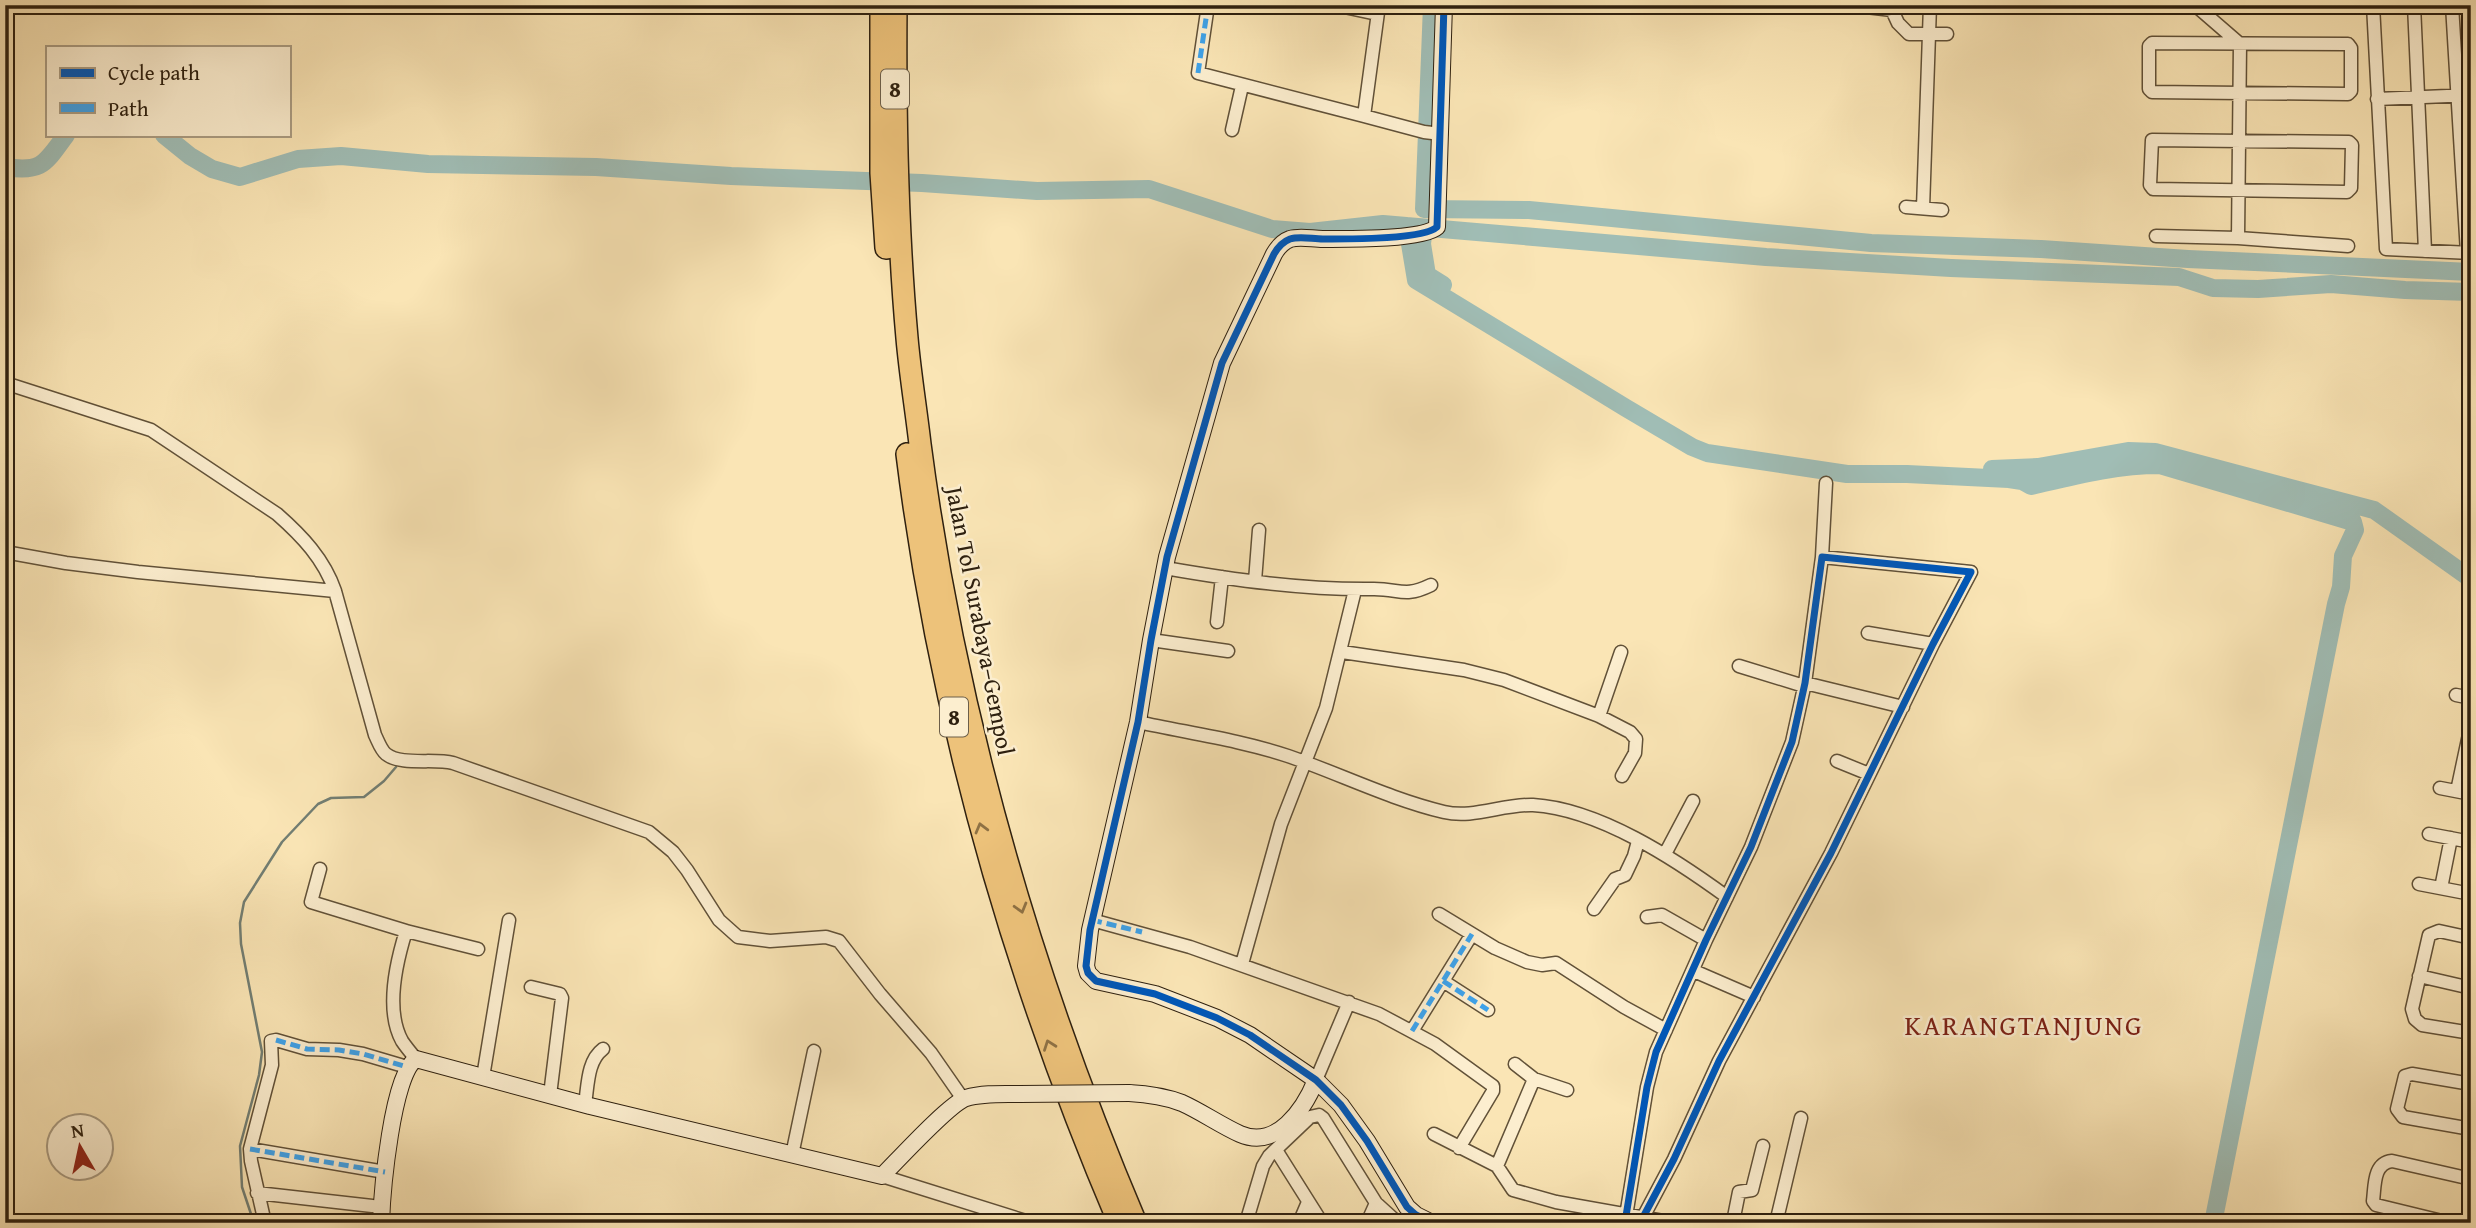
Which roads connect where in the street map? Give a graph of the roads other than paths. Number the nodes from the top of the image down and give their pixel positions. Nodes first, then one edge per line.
1 (881, 5) edge
2 (896, 5) edge
3 (1208, 5) edge
4 (1335, 5) edge
5 (1444, 5) edge
6 (1849, 5) edge
7 (1930, 5) edge
8 (2195, 5) edge
9 (2373, 5) edge
10 (2414, 5) edge
11 (2452, 5) edge
12 (1893, 8) edge
13 (1378, 10) edge
14 (2216, 21) junction
15 (1929, 34) junction
16 (1947, 34) dead end
17 (2209, 43) junction
18 (2240, 44) junction
19 (1242, 86) junction
20 (2239, 93) junction
21 (2471, 95) edge
22 (2457, 96) junction
23 (2417, 98) junction
24 (2377, 99) junction
25 (1364, 116) junction
26 (1232, 130) dead end
27 (1433, 133) junction
28 (2240, 140) junction
29 (889, 182) junction
30 (2240, 190) junction
31 (1906, 206) dead end
32 (1923, 208) junction
33 (1942, 210) dead end
34 (2156, 236) dead end
35 (2238, 238) junction
36 (2348, 246) dead end
37 (2425, 251) junction
38 (2469, 253) edge
39 (5, 383) edge
40 (1826, 483) dead end
41 (1259, 530) dead end
42 (5, 552) edge
43 (1822, 558) junction
44 (1165, 568) junction
45 (1222, 577) junction
46 (1255, 581) junction
47 (1432, 585) dead end
48 (1356, 590) junction
49 (331, 591) junction
50 (1217, 622) dead end
51 (1868, 633) dead end
52 (1151, 640) junction
53 (1933, 644) junction
54 (1228, 651) dead end
55 (1342, 652) junction
56 (1621, 652) dead end
57 (1740, 666) dead end
58 (1805, 684) junction
59 (2456, 695) dead end
60 (2471, 698) edge
61 (1903, 707) junction
62 (1599, 716) junction
63 (1138, 722) junction
64 (2471, 724) edge
65 (2469, 746) edge
66 (1837, 761) dead end
67 (1306, 762) junction
68 (1868, 774) junction
69 (1622, 776) dead end
70 (2440, 788) dead end
71 (2457, 791) junction
72 (2471, 794) edge
73 (1693, 801) dead end
74 (2429, 834) dead end
75 (2451, 838) junction
76 (1638, 841) junction
77 (2471, 842) edge
78 (1665, 854) junction
79 (320, 869) dead end
80 (2418, 884) dead end
81 (2441, 888) junction
82 (2471, 894) edge
83 (1727, 897) junction
84 (1594, 909) dead end
85 (1440, 914) dead end
86 (1647, 917) dead end
87 (509, 920) dead end
88 (1092, 920) junction
89 (408, 931) junction
90 (1472, 934) junction
91 (2471, 938) edge
92 (1706, 940) junction
93 (478, 948) dead end
94 (1242, 964) junction
95 (1693, 971) junction
96 (2419, 976) junction
97 (1443, 981) junction
98 (531, 987) dead end
99 (2471, 988) edge
100 (1754, 997) junction
101 (1349, 1002) junction
102 (1488, 1010) dead end
103 (1666, 1030) junction
104 (1412, 1031) junction
105 (2471, 1033) edge
106 (603, 1049) dead end
107 (814, 1051) dead end
108 (411, 1063) junction
109 (1515, 1064) dead end
110 (484, 1073) junction
111 (1534, 1079) junction
112 (1316, 1080) junction
113 (2471, 1084) edge
114 (1567, 1090) dead end
115 (587, 1093) junction
116 (550, 1096) junction
117 (963, 1099) junction
118 (1801, 1118) dead end
119 (2471, 1129) edge
120 (1434, 1134) dead end
121 (795, 1142) junction
122 (1763, 1146) dead end
123 (1459, 1148) junction
124 (250, 1149) junction
125 (1276, 1150) junction
126 (1497, 1166) junction
127 (385, 1172) junction
128 (882, 1176) junction
129 (2471, 1179) edge
130 (257, 1193) junction
131 (1308, 1202) junction
132 (1376, 1203) junction
133 (2388, 1208) junction
134 (381, 1215) edge
135 (1626, 1216) junction
136 (1426, 1221) edge
137 (1641, 1221) edge
138 (265, 1223) edge
139 (1032, 1223) edge
140 (1119, 1223) edge
141 (1136, 1223) edge
142 (1246, 1223) edge
143 (1299, 1223) edge
144 (1322, 1223) edge
145 (1367, 1223) edge
146 (1398, 1223) edge
147 (1674, 1223) edge
148 (1691, 1223) edge
149 (1733, 1223) edge
150 (1776, 1223) edge
151 (2385, 1223) edge
152 (2450, 1223) edge

1 - 29 highway, Jalan Tol Surabaya–Gempol / 8
2 - 29 highway, Jalan Tol Surabaya–Gempol / 8
3 - 19 street
4 - 13 street
5 - 27 street
6 - 12 street
7 - 15 street
8 - 14 street
9 - 24 street
10 - 23 street
11 - 22 street
12 - 15 street
13 - 25 street
14 - 17 street
14 - 18 street
15 - 16 street
15 - 32 street
17 - 18 street
17 - 20 street
18 - 20 street
18 - 20 street
19 - 25 street
19 - 26 street
20 - 28 street
21 - 22 street
22 - 23 street
22 - 38 street
23 - 24 street
23 - 37 street
24 - 37 street
25 - 27 street
27 - 44 street
28 - 30 street
28 - 30 street
28 - 30 street
140 -> 29 highway, Jalan Tol Surabaya–Gempol / 8
29 -> 141 highway, Jalan Tol Surabaya–Gempol / 8
30 - 35 street
31 - 32 street
32 - 33 street
34 - 35 street
35 - 36 street
37 - 38 street
39 - 49 street
40 - 43 street
41 - 46 street
42 - 49 street
43 - 53 street
43 - 58 street
44 - 45 street
44 - 52 street
45 - 46 street
45 - 50 street
46 - 48 street
47 - 48 street
48 - 55 street
49 - 117 street
51 - 53 street
52 - 54 street
52 - 63 street
53 - 61 street
55 - 62 street
55 - 67 street
56 - 62 street
57 - 58 street
58 - 61 street
58 - 83 street
59 - 60 street
61 - 68 street
62 - 69 street
63 - 67 street
63 - 88 street
64 - 65 street
65 - 71 street
66 - 68 street
67 - 76 street
67 - 94 street
68 - 100 street
70 - 71 street
71 - 72 street
73 - 78 street
74 - 75 street
75 - 77 street
75 - 81 street
76 - 78 street
76 - 84 street
78 - 83 street
79 - 89 street
80 - 81 street
81 - 82 street
83 - 92 street
85 - 90 street
86 - 92 street
87 - 110 street
88 - 94 street
88 - 112 street
89 - 93 street
89 - 108 street
90 - 97 street
90 - 103 street
91 - 96 street
92 - 95 street
94 - 101 street
95 - 100 street
95 - 103 street
96 - 99 street
96 - 105 street
97 - 102 street
97 - 104 street
98 - 116 street
100 - 137 street
101 - 104 street
101 - 112 street
103 - 135 street
104 - 123 street
106 - 115 street
107 - 121 street
108 - 110 street
108 - 124 street
108 - 127 street
109 - 111 street
110 - 116 street
111 - 114 street
111 - 126 street
112 - 117 street, bridge
112 - 136 street
113 - 119 street
115 - 116 street
115 - 121 street
117 - 128 street
118 - 150 street
120 - 123 street
121 - 128 street
122 - 149 street
123 - 126 street
124 - 127 street
124 - 130 street
125 - 131 street
125 - 132 street
125 - 142 street
126 - 135 street
127 - 134 street
128 - 139 street
129 - 133 street
130 - 134 street
130 - 138 street
131 - 143 street
131 - 144 street
132 - 145 street
132 - 146 street
133 - 151 street
133 - 152 street
135 - 137 street
137 - 147 street
148 - 149 street

